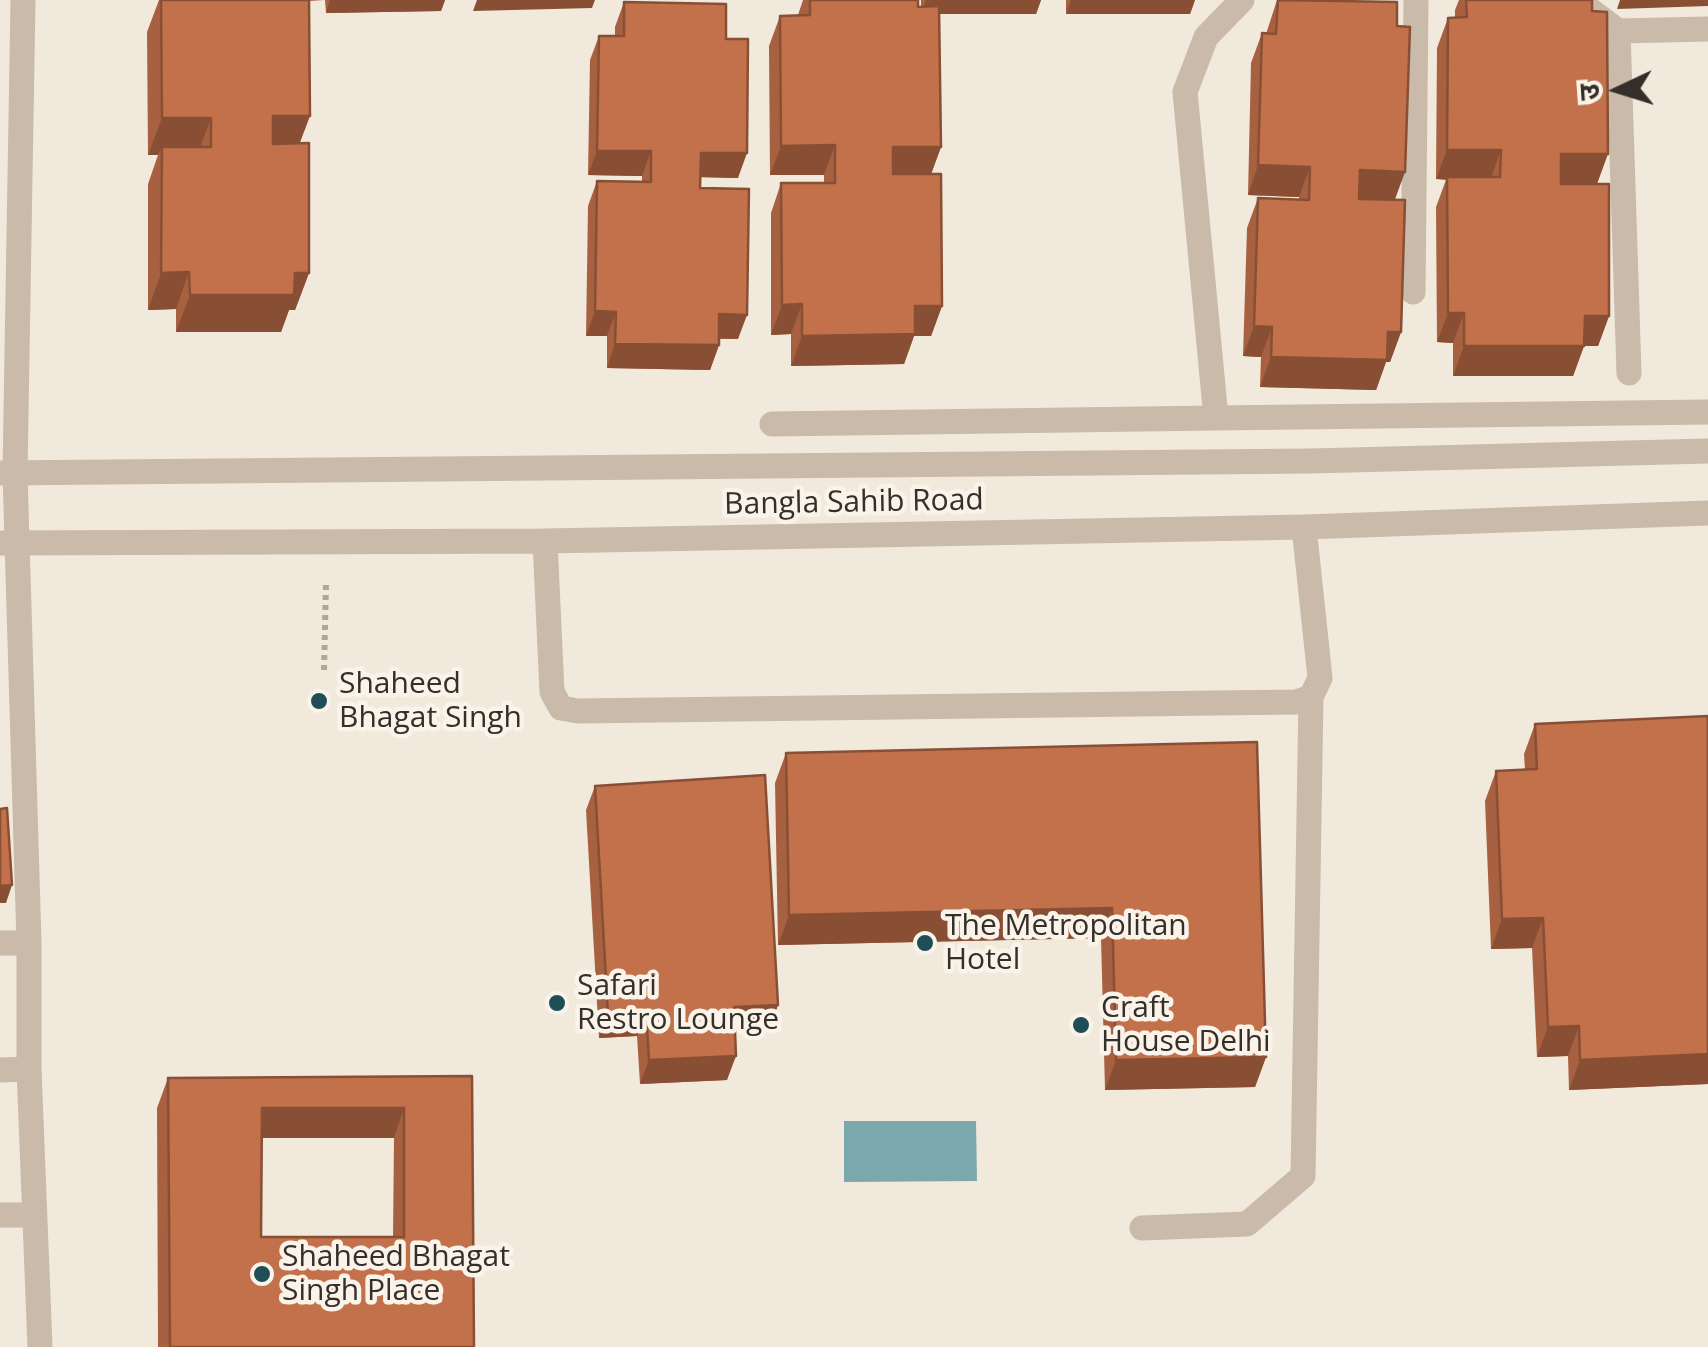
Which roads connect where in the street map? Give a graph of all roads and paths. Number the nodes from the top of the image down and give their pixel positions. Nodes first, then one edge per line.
1 (23, 0) edge
2 (1242, 0) edge
3 (1416, 0) edge
4 (1577, 0) edge
5 (1708, 29) edge
6 (1618, 31) junction
7 (11, 33) edge
8 (1414, 292) dead end
9 (1628, 372) dead end
10 (1708, 412) edge
11 (1216, 418) junction
12 (772, 424) dead end
13 (1708, 452) edge
14 (8, 473) edge
15 (1708, 513) edge
16 (1304, 527) junction
17 (546, 541) junction
18 (327, 542) junction
19 (8, 543) edge
20 (324, 670) dead end
21 (1311, 697) junction
22 (0, 943) edge
23 (29, 943) junction
24 (0, 1070) edge
25 (29, 1070) junction
26 (0, 1215) edge
27 (34, 1215) junction
28 (1142, 1228) dead end
29 (40, 1347) edge

1 - 7 street
2 - 11 street
3 - 8 street
4 - 6 street
5 - 6 street
6 - 9 street
7 - 14 street
10 - 11 street
11 - 12 street
13 - 14 street, Bangla Sahib Road
14 - 19 street
15 - 16 street, Bangla Sahib Road
16 - 17 street, Bangla Sahib Road
16 - 21 street
17 - 18 street, Bangla Sahib Road
17 - 21 street
18 - 19 street, Bangla Sahib Road
18 - 20 path
19 - 23 street
21 - 28 street
22 - 23 street
23 - 25 street
24 - 25 street
25 - 27 street
26 - 27 street
27 - 29 street

